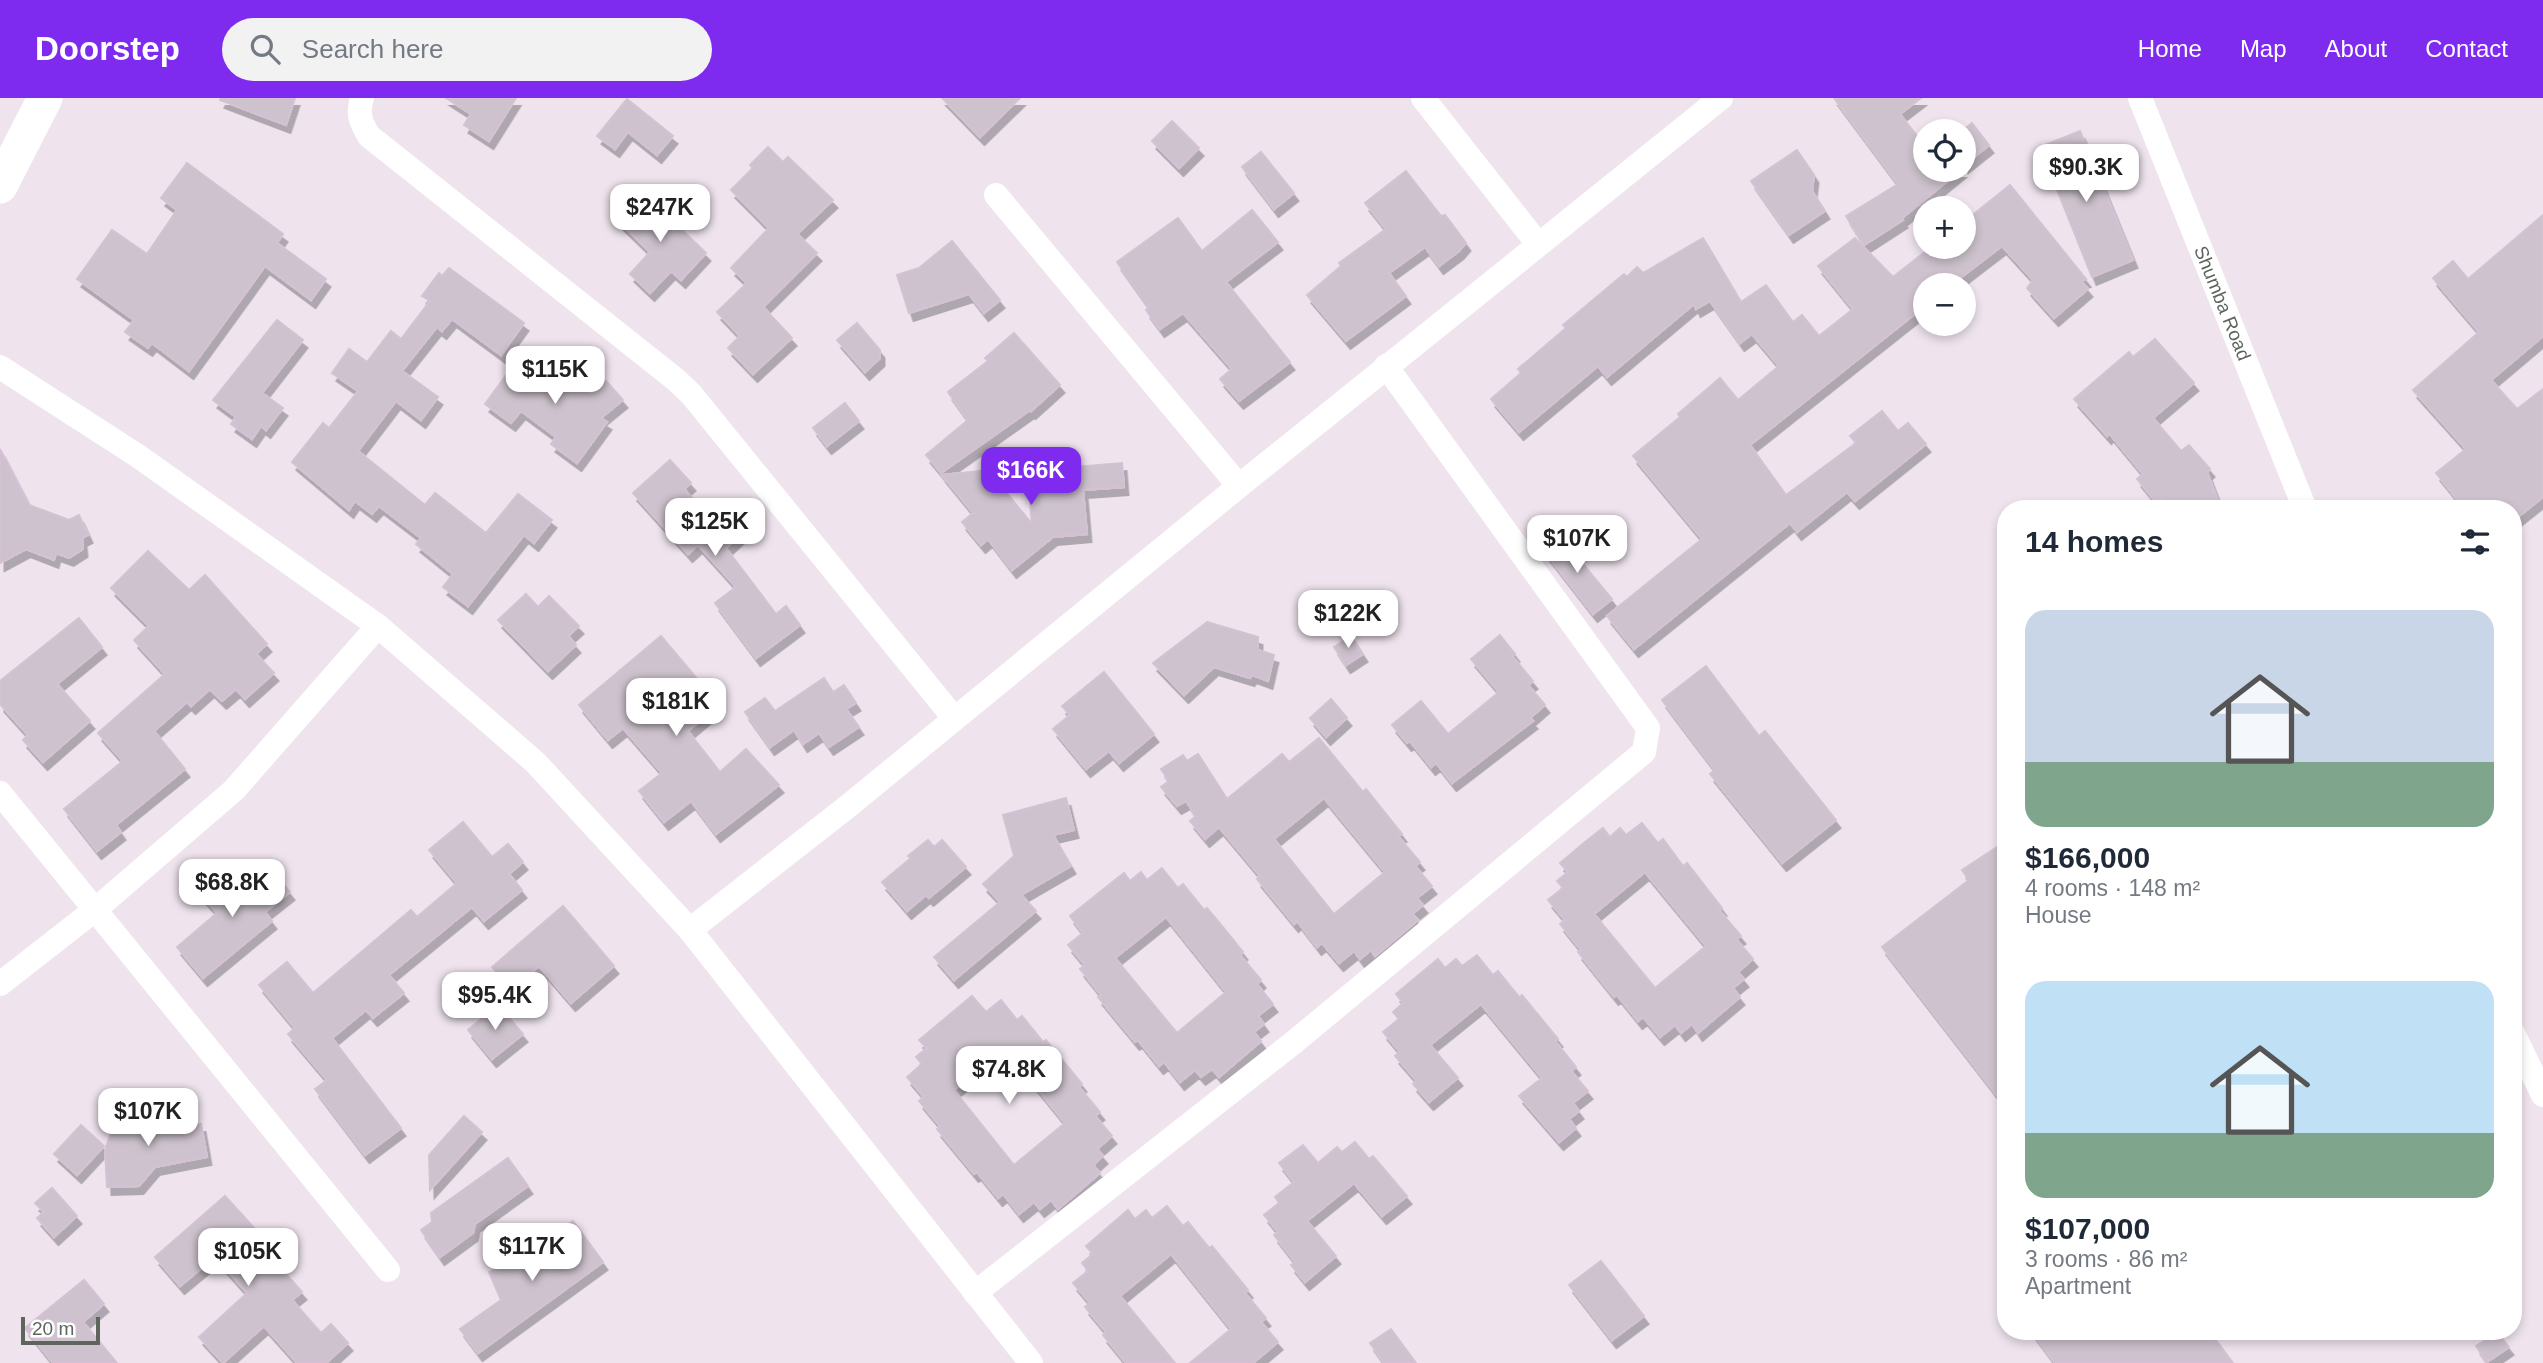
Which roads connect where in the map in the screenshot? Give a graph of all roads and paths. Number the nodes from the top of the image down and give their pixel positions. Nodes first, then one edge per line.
1 (45, 98) edge
2 (362, 98) edge
3 (1423, 98) edge
4 (1721, 98) edge
5 (2140, 98) edge
6 (0, 186) edge
7 (996, 195) dead end
8 (1538, 244) junction
9 (1386, 366) junction
10 (0, 367) edge
11 (1238, 486) junction
12 (2301, 500) edge
13 (378, 626) junction
14 (954, 718) junction
15 (0, 793) edge
16 (96, 909) junction
17 (690, 930) junction
18 (0, 984) edge
19 (2522, 1052) edge
20 (2543, 1095) edge
21 (388, 1270) dead end
22 (975, 1293) junction
23 (1031, 1363) edge

1 - 6 street
2 - 14 street
3 - 8 street
4 - 8 street
5 - 12 street, Shumba Road
7 - 11 street
8 - 9 street
9 - 11 street
9 - 22 street
10 - 13 street
11 - 14 street
13 - 16 street
13 - 17 street
14 - 17 street
15 - 16 street
16 - 18 street
16 - 21 street
17 - 22 street
19 - 20 street
22 - 23 street

